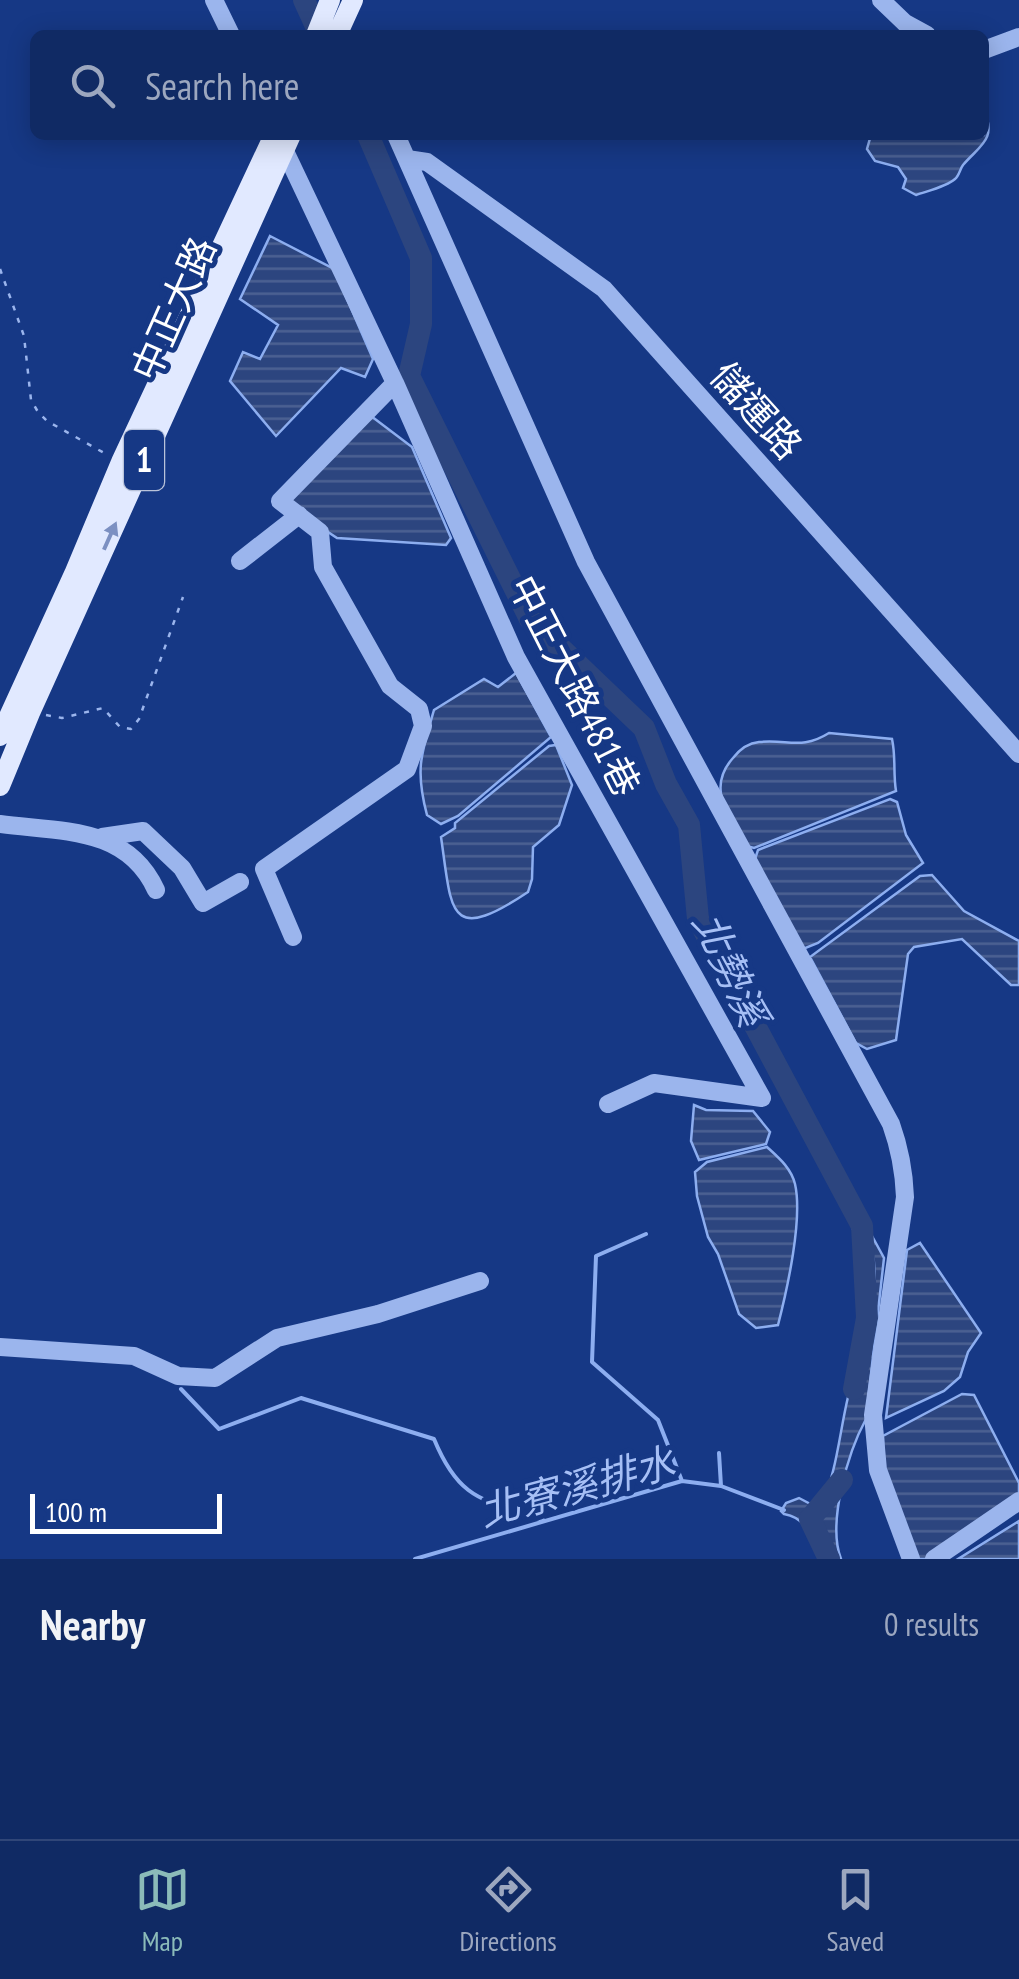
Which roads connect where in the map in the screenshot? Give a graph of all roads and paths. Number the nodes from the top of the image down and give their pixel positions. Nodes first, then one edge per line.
1 (214, 0) edge
2 (333, 0) edge
3 (354, 0) edge
4 (881, 0) edge
5 (229, 30) edge
6 (318, 30) edge
7 (339, 30) edge
8 (349, 30) edge
9 (919, 30) edge
10 (1019, 37) edge
11 (989, 48) edge
12 (283, 140) edge
13 (398, 140) edge
14 (407, 159) junction
15 (0, 269) edge
16 (395, 383) junction
17 (120, 462) junction
18 (299, 516) junction
19 (240, 561) dead end
20 (183, 597) dead end
21 (40, 670) junction
22 (30, 713) junction
23 (0, 736) edge
24 (1019, 754) edge
25 (0, 786) edge
26 (0, 824) edge
27 (102, 837) junction
28 (240, 882) dead end
29 (156, 890) dead end
30 (293, 937) dead end
31 (608, 1104) dead end
32 (480, 1281) dead end
33 (0, 1346) edge
34 (1019, 1502) edge
35 (911, 1559) edge
36 (934, 1559) edge

1 - 5 street
2 - 6 main road
2 - 8 street
3 - 7 main road
4 - 9 street
10 - 11 street
12 - 16 street, 中正大路481巷
12 - 17 main road, 中正大路 / 1
21 -> 12 main road, 中正大路 / 1
13 - 14 street
14 - 24 street, 儲運路
14 - 35 street
15 - 17 path
16 - 18 street
16 - 31 street, 中正大路481巷
17 - 21 main road, 中正大路 / 1
18 - 19 street
18 - 30 street
20 - 22 path
21 - 22 main road, 中正大路 / 1
21 - 23 main road, 中正大路 / 1
22 - 25 main road, 中正大路 / 1
26 - 27 street
27 - 28 street
27 - 29 street
32 - 33 street
34 - 36 street

